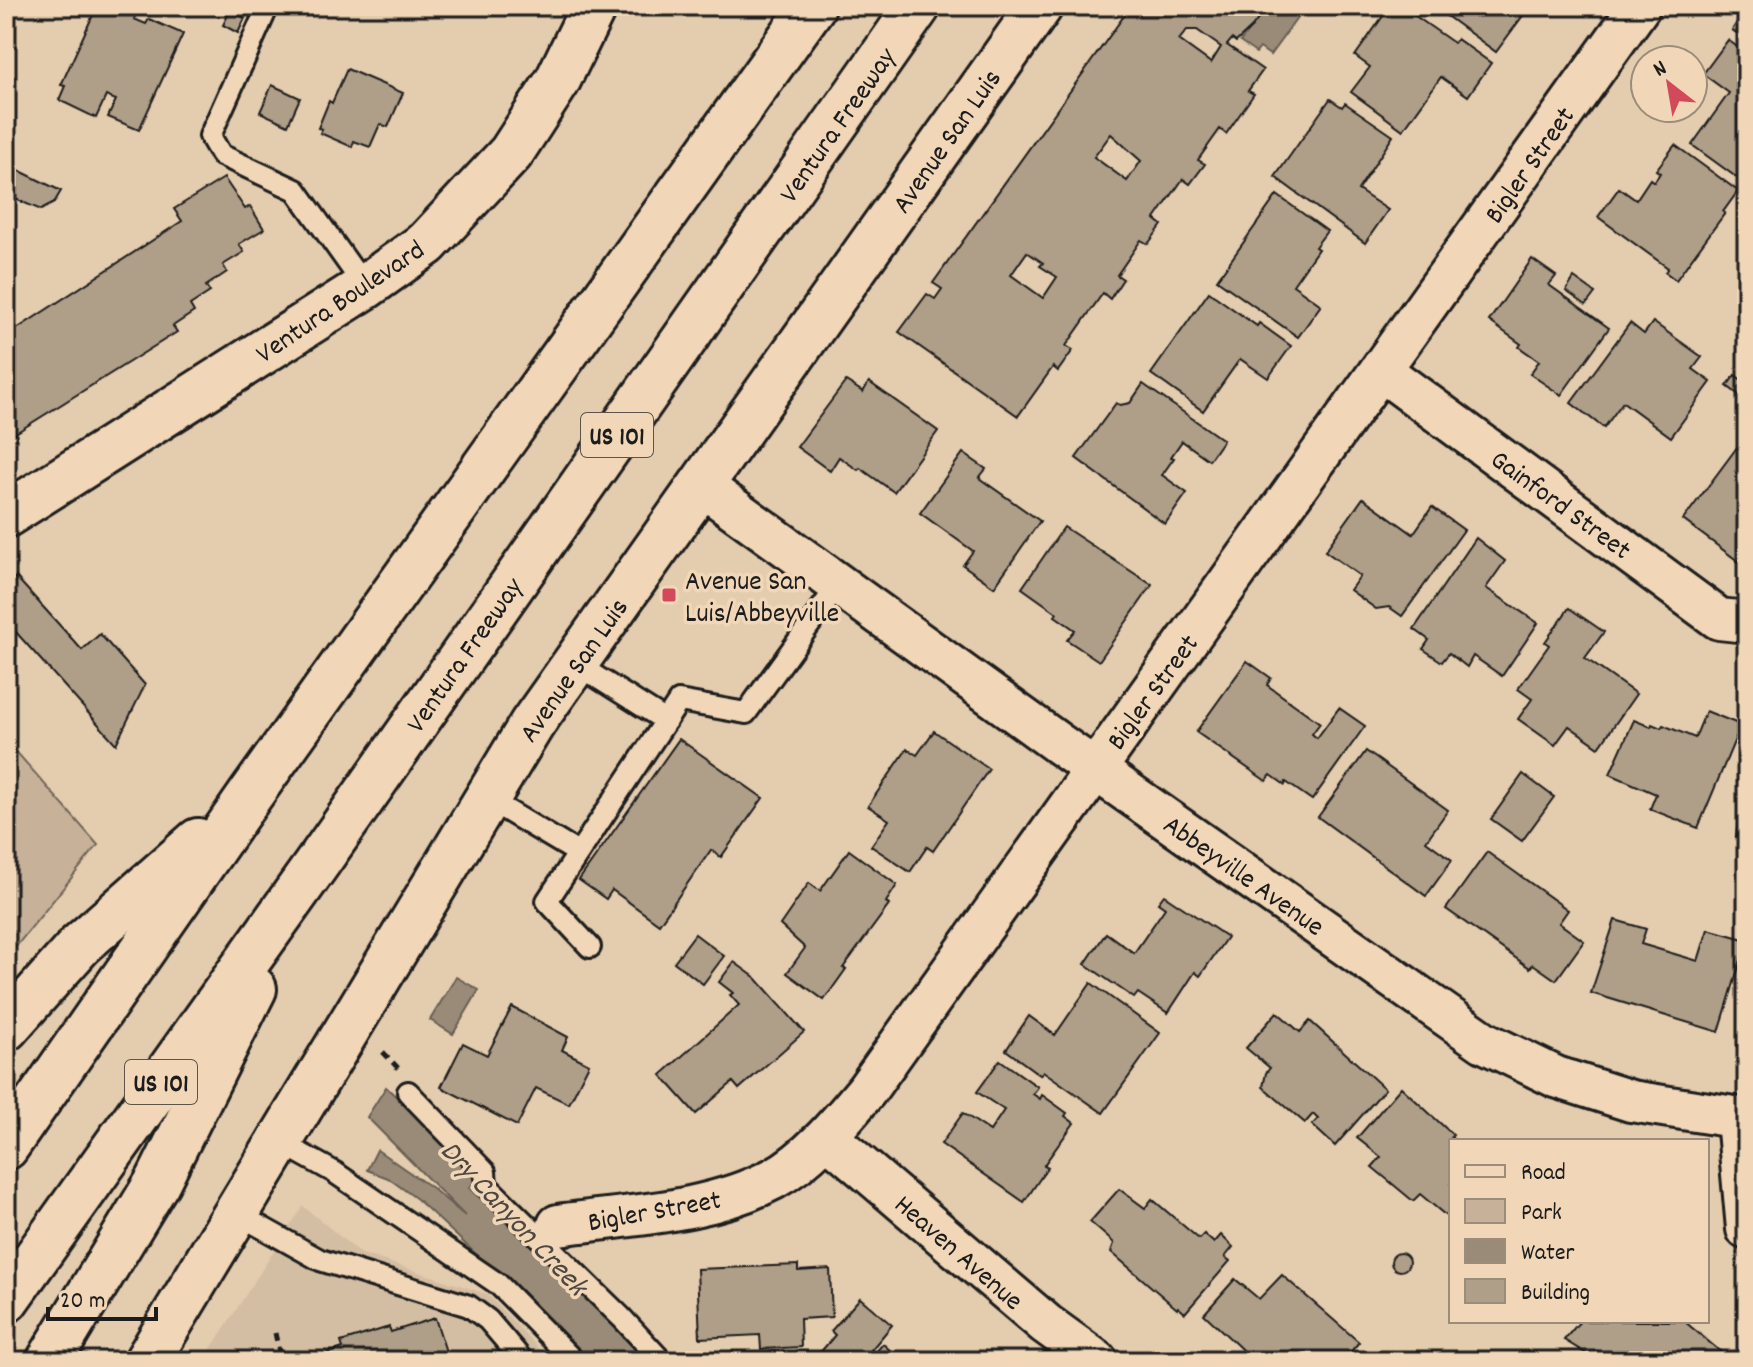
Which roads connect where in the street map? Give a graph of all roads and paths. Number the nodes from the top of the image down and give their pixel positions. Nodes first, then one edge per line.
1 (268, 6) edge
2 (594, 6) edge
3 (813, 6) edge
4 (918, 6) edge
5 (1040, 6) edge
6 (1640, 6) edge
7 (365, 287) junction
8 (1382, 371) junction
9 (701, 485) junction
10 (6, 515) edge
11 (839, 584) junction
12 (1747, 622) edge
13 (576, 664) junction
14 (666, 721) junction
15 (1095, 768) junction
16 (251, 794) junction
17 (486, 798) junction
18 (578, 853) junction
19 (316, 865) junction
20 (590, 947) dead end
21 (6, 1028) edge
22 (408, 1092) dead end
23 (1742, 1119) edge
24 (827, 1137) junction
25 (278, 1141) junction
26 (6, 1147) edge
27 (236, 1213) junction
28 (558, 1225) dead end
29 (1747, 1229) edge
30 (6, 1300) edge
31 (275, 1333) dead end
32 (49, 1361) edge
33 (147, 1361) edge
34 (281, 1361) edge
35 (523, 1361) edge
36 (574, 1361) edge
37 (662, 1361) edge
38 (1097, 1361) edge

1 - 7 lane
2 - 7 main road, Ventura Boulevard
3 - 16 main road
4 - 19 main road, Ventura Freeway / US 101
5 - 9 main road, Avenue San Luis
6 - 8 street, Bigler Street
7 - 10 main road, Ventura Boulevard
8 - 12 street, Gainford Street
8 - 15 street, Bigler Street
9 - 11 street, Abbeyville Avenue
9 - 13 main road, Avenue San Luis
11 - 14 lane
11 - 15 street, Abbeyville Avenue
13 - 14 lane
13 - 17 main road, Avenue San Luis
14 - 18 lane
15 - 23 street, Abbeyville Avenue
15 - 24 street, Bigler Street
16 - 21 main road
16 - 26 main road
17 - 18 lane
17 - 25 main road, Avenue San Luis
18 - 20 lane
19 - 30 main road, Ventura Freeway / US 101
19 - 32 main road
22 - 37 lane
23 - 29 street, Abbeyville Avenue
24 - 28 street, Bigler Street
24 - 38 street, Heaven Avenue
25 - 27 main road, Avenue San Luis
25 - 36 lane
27 - 33 main road, Avenue San Luis
27 - 35 lane
31 - 34 path

